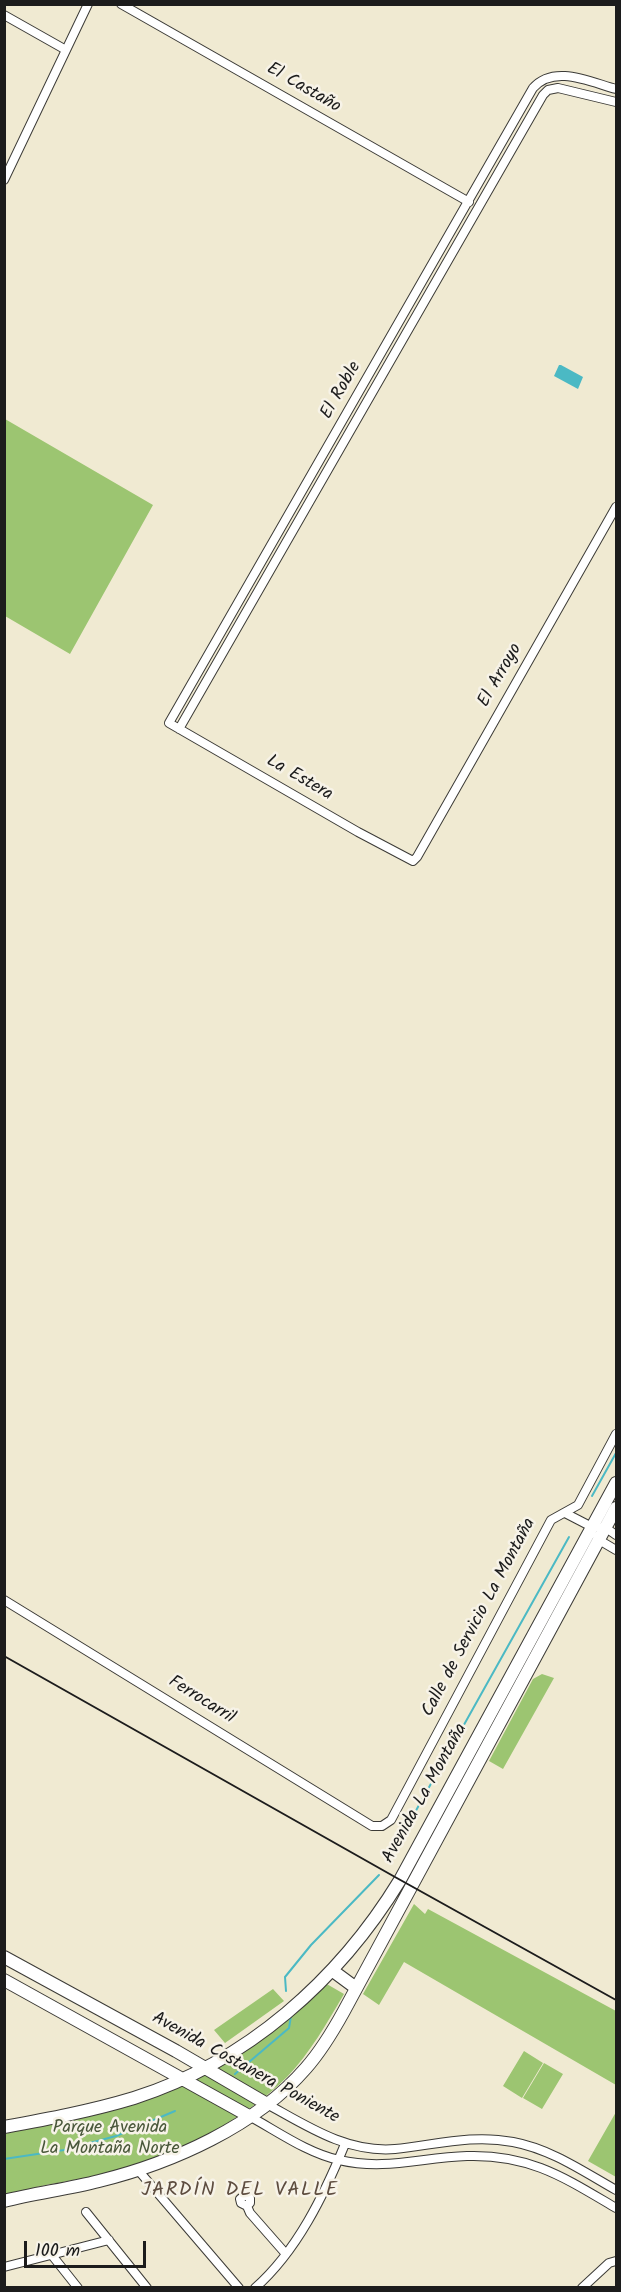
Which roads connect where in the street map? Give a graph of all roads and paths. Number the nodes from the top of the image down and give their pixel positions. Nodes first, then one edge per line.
1 (88, 4) edge
2 (120, 4) edge
3 (4, 15) edge
4 (66, 50) junction
5 (545, 78) junction
6 (616, 89) edge
7 (548, 90) junction
8 (616, 102) edge
9 (4, 180) edge
10 (469, 202) junction
11 (403, 318) junction
12 (413, 324) junction
13 (616, 507) edge
14 (169, 723) joint
15 (179, 729) junction
16 (412, 861) joint
17 (616, 1434) edge
18 (616, 1483) edge
19 (616, 1508) edge
20 (565, 1513) junction
21 (592, 1527) junction
22 (607, 1534) edge
23 (616, 1550) edge
24 (4, 1600) edge
25 (382, 1826) joint
26 (4, 1957) edge
27 (333, 1971) junction
28 (4, 1980) edge
29 (356, 1988) junction
30 (202, 2068) junction
31 (182, 2078) junction
32 (267, 2104) junction
33 (249, 2116) junction
34 (4, 2127) edge
35 (345, 2144) junction
36 (338, 2160) junction
37 (138, 2170) junction
38 (616, 2190) edge
39 (4, 2201) edge
40 (247, 2206) dead end
41 (616, 2208) edge
42 (86, 2212) dead end
43 (109, 2240) junction
44 (51, 2254) junction
45 (286, 2254) junction
46 (616, 2261) edge
47 (4, 2267) edge
48 (78, 2288) edge
49 (147, 2288) edge
50 (239, 2288) edge
51 (255, 2288) edge
52 (582, 2288) edge

1 - 4 street
2 - 10 street, El Castaño
3 - 4 street
4 - 9 street
5 - 6 street
5 - 7 street
5 - 10 street, El Roble
7 - 8 street
7 - 12 street, El Roble
10 - 11 street, El Roble
11 - 12 street
11 - 14 street, El Roble
12 - 15 street, El Roble
13 - 16 street, El Arroyo
14 - 15 street, La Estera
15 - 16 street, La Estera
17 - 20 street, Calle de Servicio La Montaña
18 - 21 main road, Avenida La Montaña
19 - 22 main road, Avenida La Montaña
20 - 21 street
20 - 25 street, Calle de Servicio La Montaña
21 - 22 street
21 - 27 main road, Avenida La Montaña
22 - 23 street
22 - 29 main road, Avenida La Montaña
24 - 25 street, Ferrocarril
26 - 30 main road, Avenida Costanera Poniente
27 - 29 main road
27 - 30 main road, Avenida La Montaña
28 - 31 main road, Avenida Costanera Poniente
29 - 32 main road, Avenida La Montaña
30 - 31 main road, Avenida La Montaña
30 - 32 main road, Avenida Costanera Poniente
31 - 33 main road, Avenida Costanera Poniente
31 - 34 main road, Avenida La Montaña
32 - 33 main road, Avenida La Montaña
32 - 35 street, Avenida Costanera Poniente
33 - 36 street, Avenida Costanera Poniente
33 - 37 main road, Avenida La Montaña
35 - 36 street
35 - 38 street, Avenida Costanera Poniente
36 - 41 street, Avenida Costanera Poniente
36 - 45 street
37 - 39 main road, Avenida La Montaña
37 - 50 street
40 - 45 street
42 - 43 street
43 - 44 street
43 - 49 street
44 - 47 street
44 - 48 street
45 - 51 street
46 - 52 street

